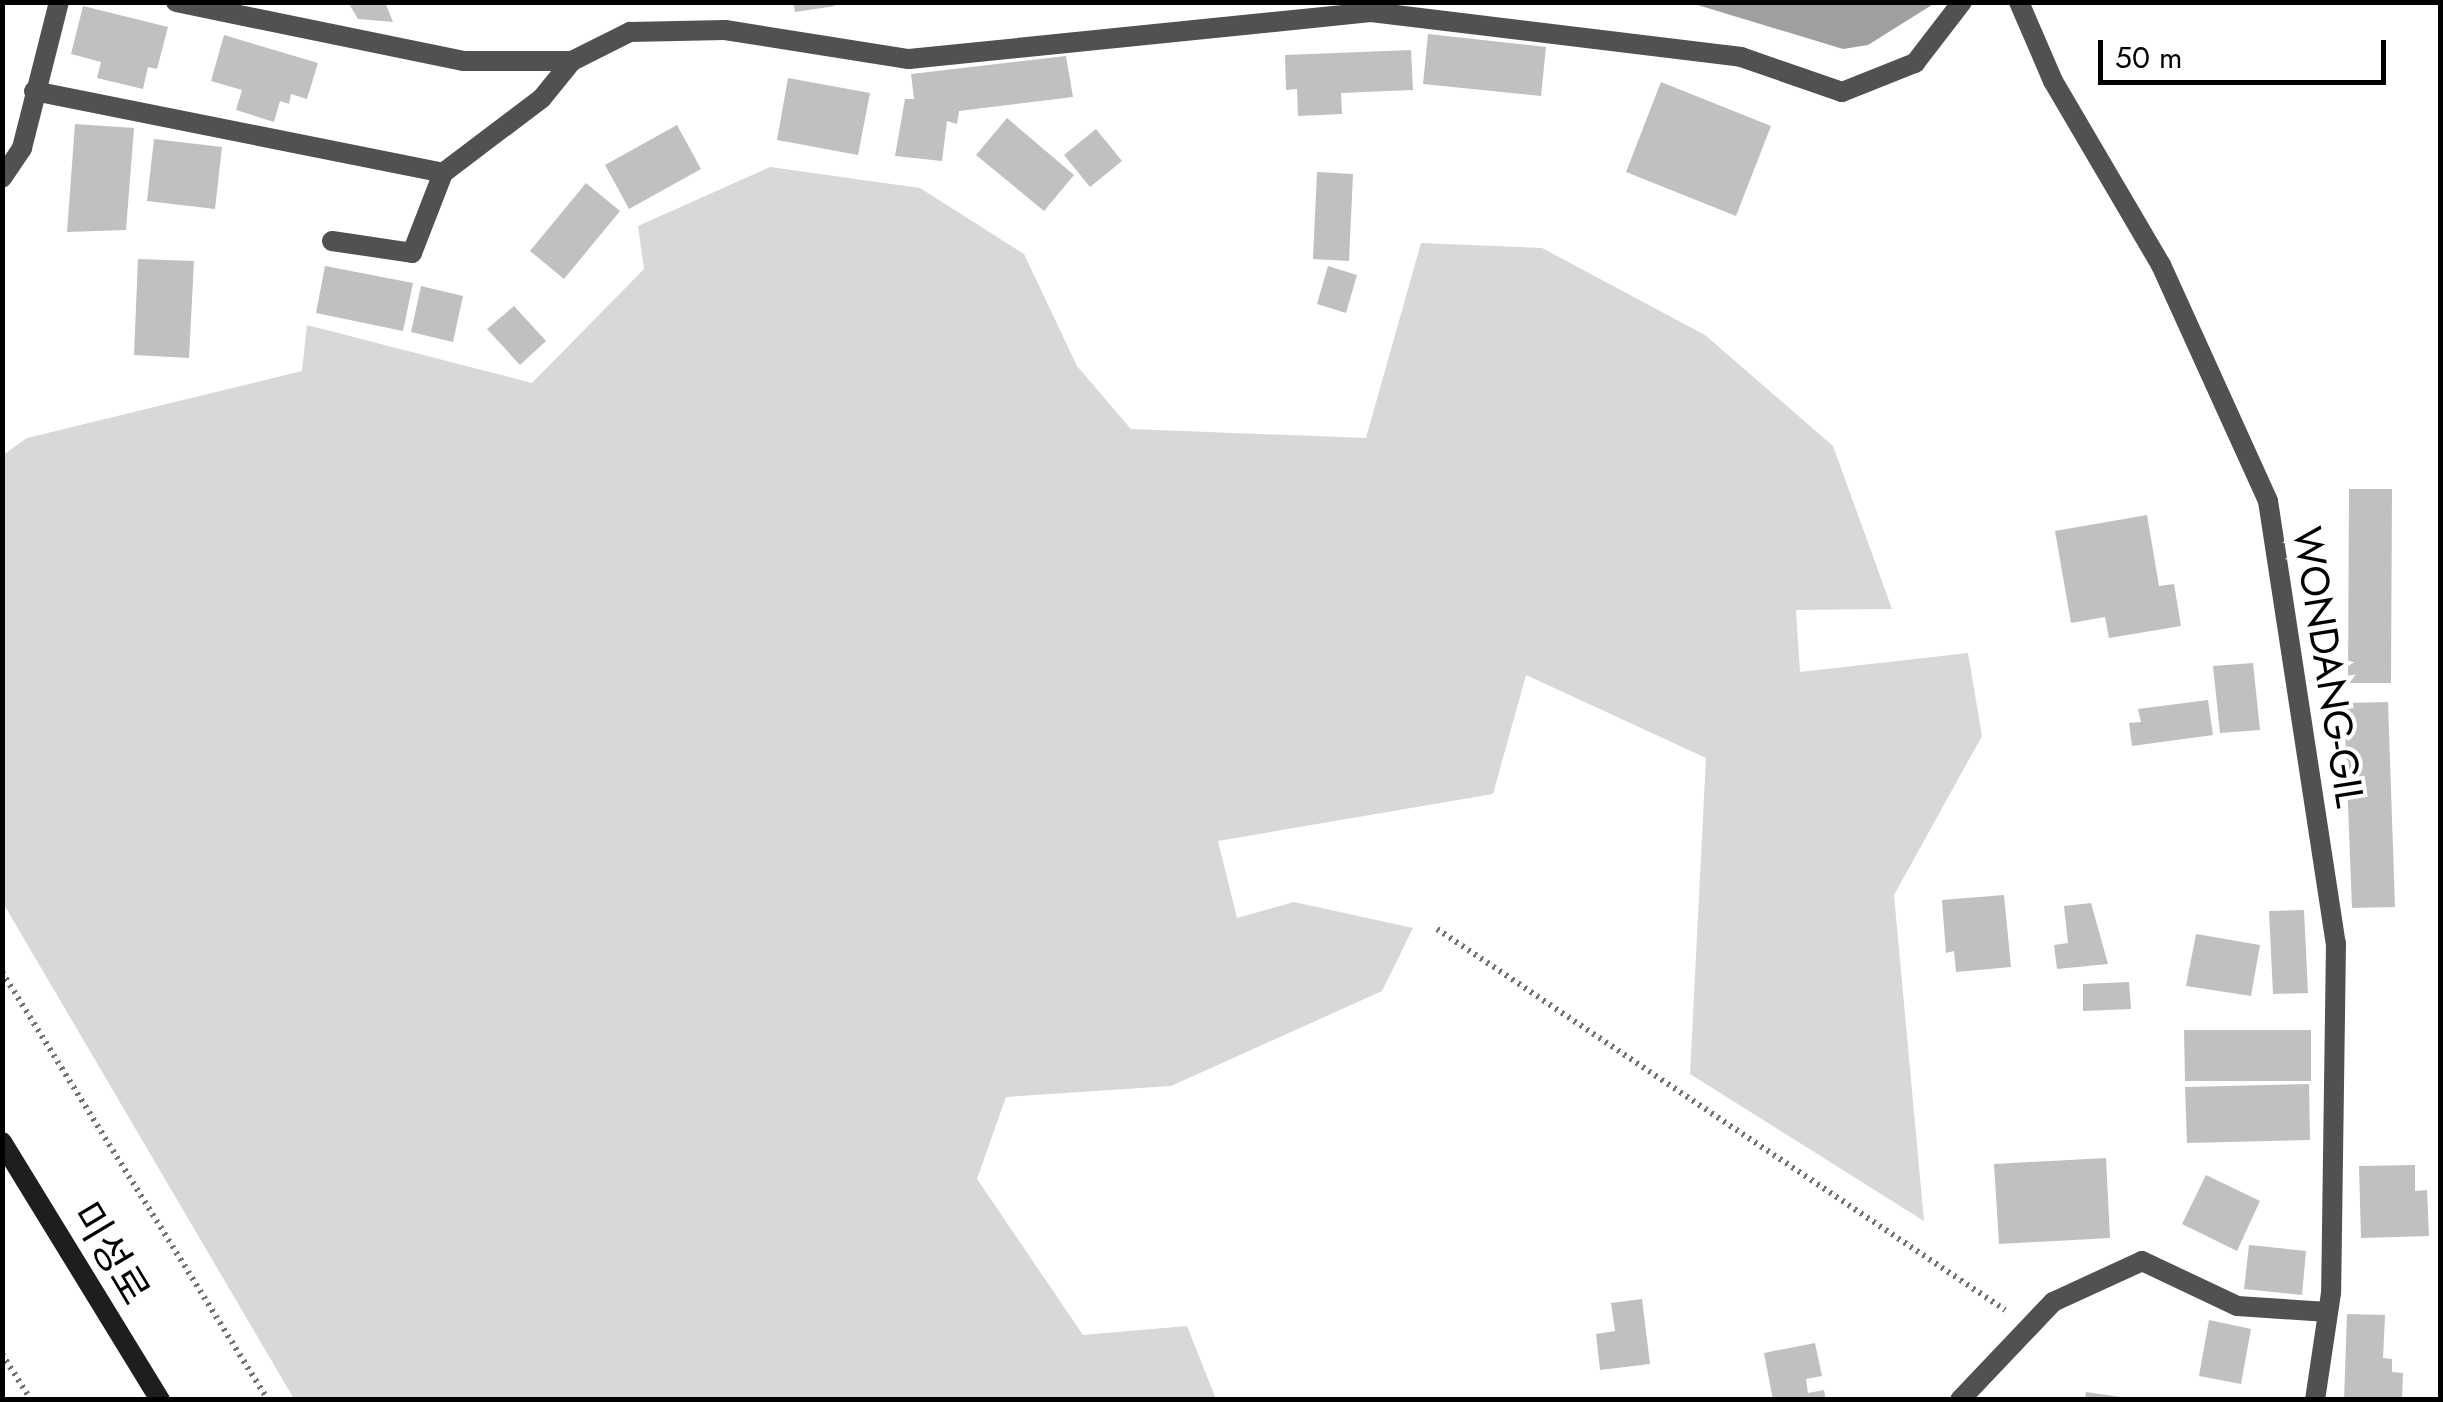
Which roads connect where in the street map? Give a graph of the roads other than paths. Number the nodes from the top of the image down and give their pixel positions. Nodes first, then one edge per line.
1 (59, 2) edge
2 (176, 2) edge
3 (1962, 2) edge
4 (2019, 2) edge
5 (572, 60) junction
6 (34, 91) junction
7 (443, 173) junction
8 (2, 178) edge
9 (332, 241) dead end
10 (2, 1142) edge
11 (2328, 1312) junction
12 (160, 1400) edge
13 (1960, 1400) edge
14 (2316, 1400) edge

1 - 6 street
2 - 5 street
3 - 5 street
4 - 11 street, WONDANG-GIL
5 - 7 street
6 - 7 street
6 - 8 street
7 - 9 street
10 - 12 street, 미성로
11 - 13 street
11 - 14 street, WONDANG-GIL

